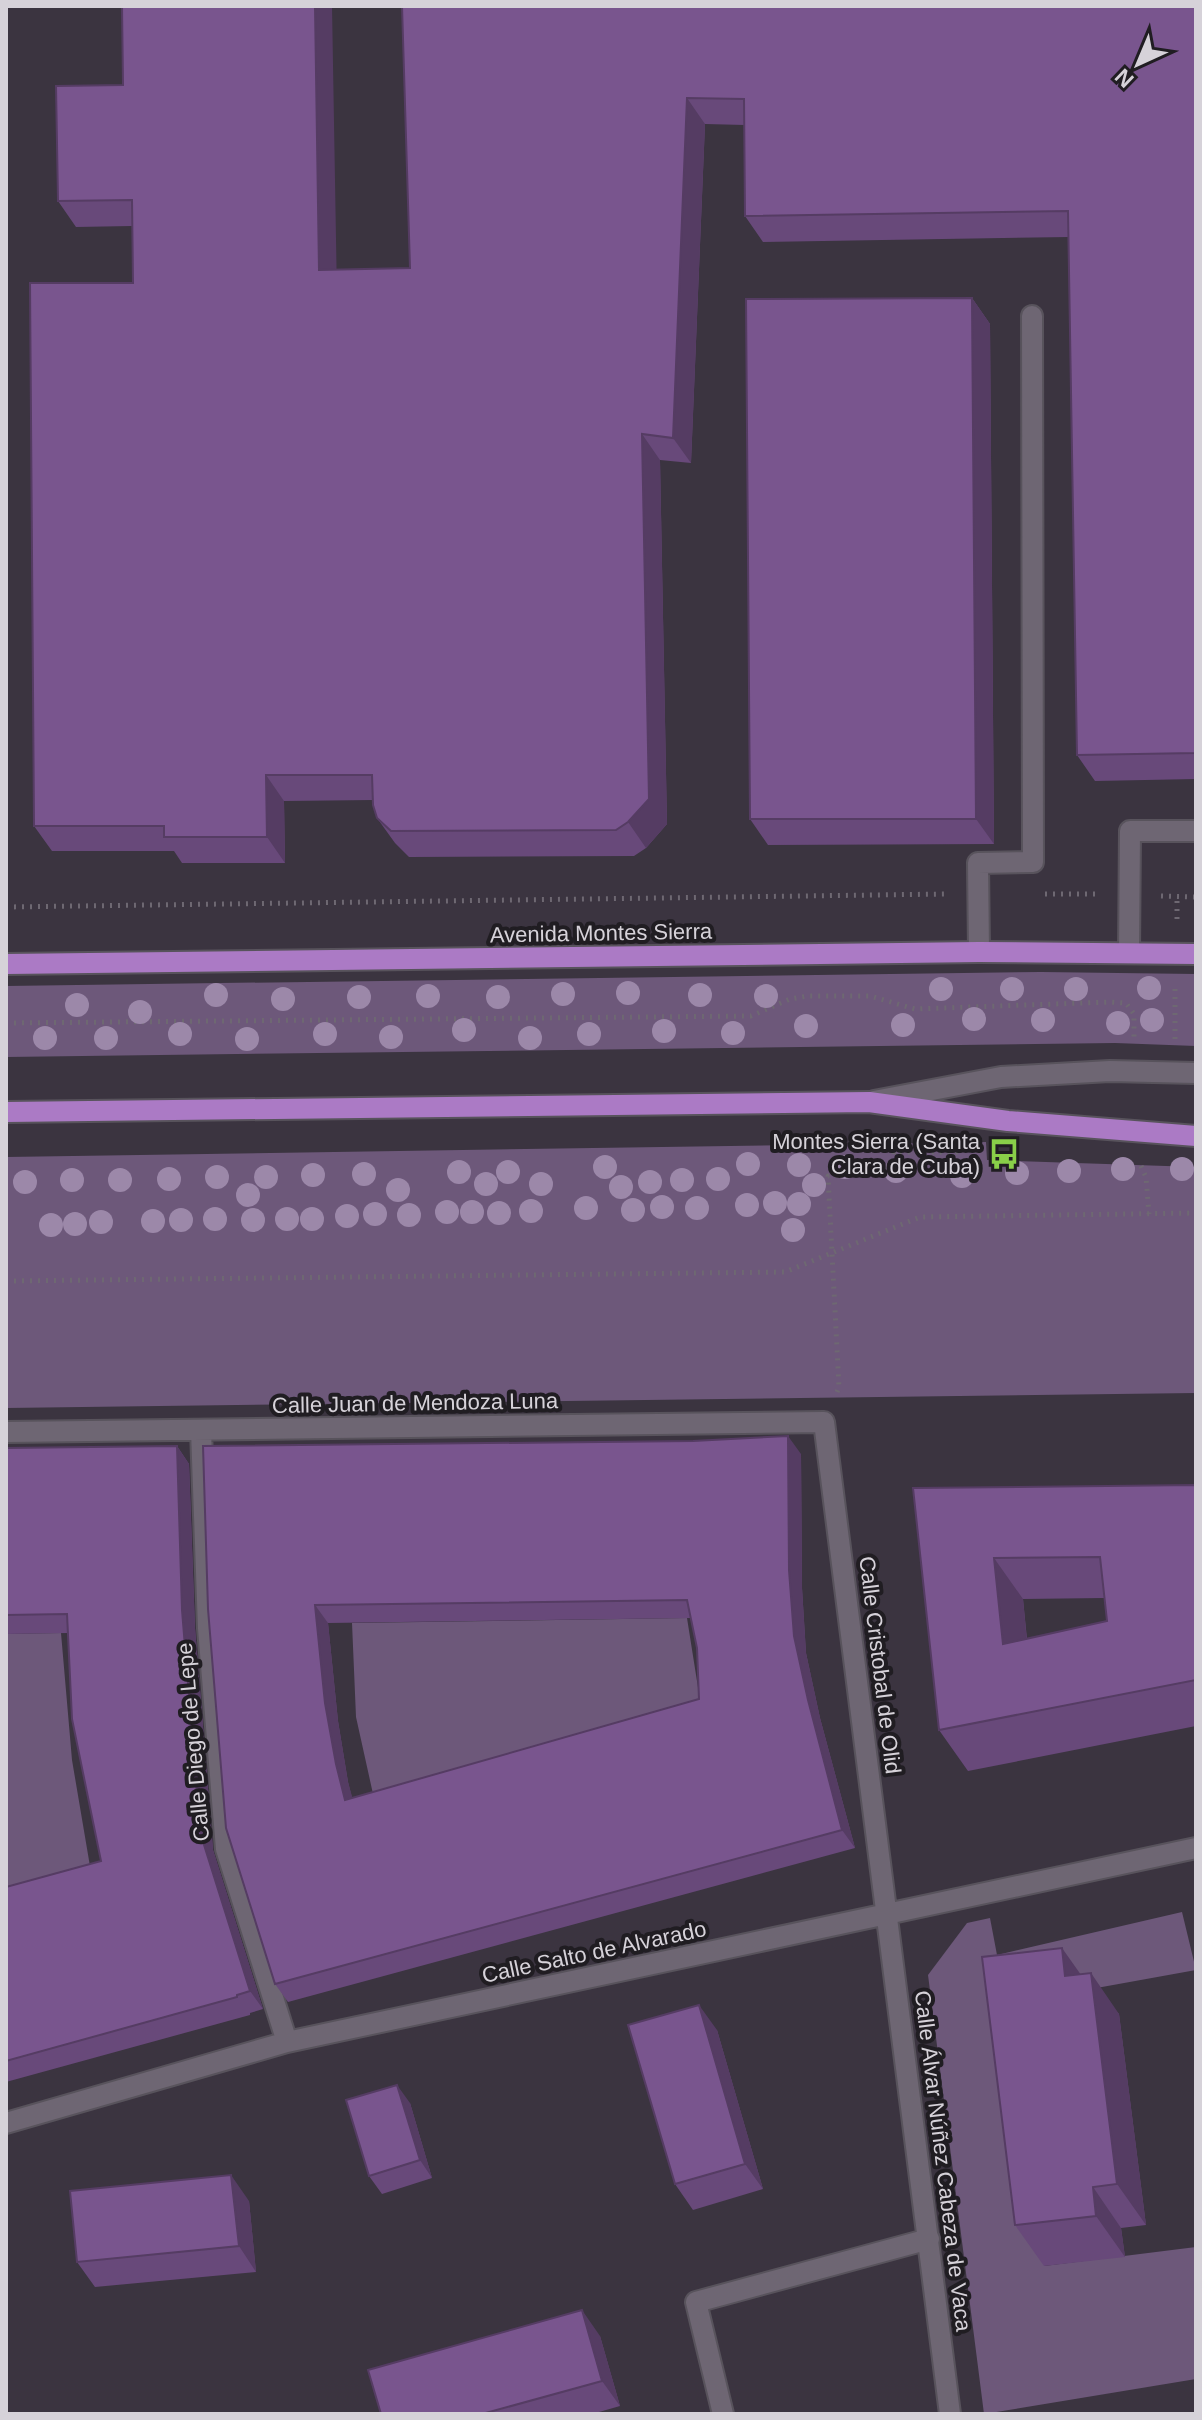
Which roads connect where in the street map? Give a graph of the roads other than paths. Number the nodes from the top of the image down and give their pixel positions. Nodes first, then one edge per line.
1 (1032, 316) dead end
2 (1196, 831) edge
3 (979, 952) junction
4 (1129, 953) junction
5 (1186, 953) edge
6 (6, 964) edge
7 (1196, 1073) edge
8 (869, 1102) junction
9 (6, 1112) edge
10 (1196, 1136) edge
11 (824, 1422) joint
12 (201, 1430) junction
13 (6, 1432) edge
14 (1196, 1848) edge
15 (887, 1914) junction
16 (287, 2042) junction
17 (6, 2123) edge
18 (929, 2239) junction
19 (946, 2413) edge
20 (723, 2414) edge

1 - 3 street
2 - 4 street
3 - 4 main road, Avenida Montes Sierra
3 - 6 main road, Avenida Montes Sierra
4 - 5 main road, Avenida Montes Sierra
7 - 8 street
8 - 9 main road
8 - 10 main road
11 - 12 street, Calle Juan de Mendoza Luna
11 - 15 street, Calle Cristobal de Olid
12 - 13 street, Calle Juan de Mendoza Luna
12 - 16 street, Calle Diego de Lepe
14 - 15 street, Calle Salto de Alvarado
15 - 16 street, Calle Salto de Alvarado
15 - 18 street, Calle Álvar Núñez Cabeza de Vaca
16 - 17 street, Calle Salto de Alvarado
18 - 19 street, Calle Álvar Núñez Cabeza de Vaca
18 - 20 street

